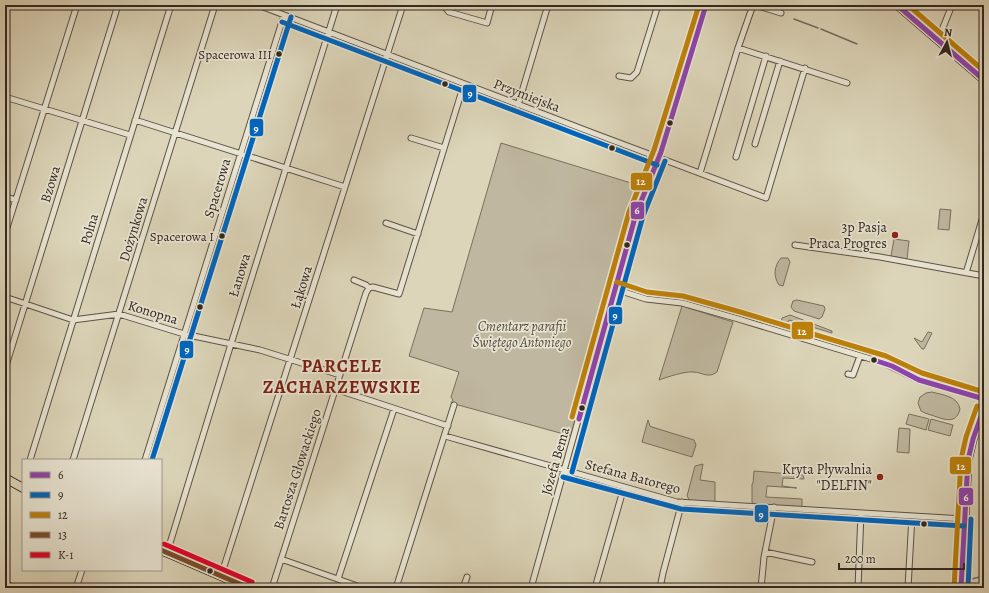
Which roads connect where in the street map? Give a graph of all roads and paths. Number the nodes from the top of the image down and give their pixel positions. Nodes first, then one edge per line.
1 (77, 5) edge
2 (118, 5) edge
3 (171, 5) edge
4 (215, 5) edge
5 (258, 5) edge
6 (337, 5) edge
7 (403, 5) edge
8 (443, 5) edge
9 (492, 5) edge
10 (548, 5) edge
11 (658, 5) edge
12 (706, 5) edge
13 (754, 5) edge
14 (897, 5) edge
15 (952, 5) edge
16 (781, 13) dead end
17 (284, 15) junction
18 (329, 32) junction
19 (938, 40) junction
20 (738, 48) junction
21 (387, 55) junction
22 (766, 56) junction
23 (780, 61) junction
24 (805, 68) junction
25 (619, 76) dead end
26 (984, 80) edge
27 (847, 83) dead end
28 (464, 84) junction
29 (5, 97) edge
30 (518, 105) junction
31 (45, 109) junction
32 (83, 120) junction
33 (135, 120) junction
34 (175, 132) junction
35 (130, 135) junction
36 (411, 138) dead end
37 (755, 144) dead end
38 (444, 148) junction
39 (241, 154) junction
40 (736, 157) dead end
41 (659, 158) junction
42 (285, 168) junction
43 (700, 173) junction
44 (345, 187) junction
45 (5, 197) edge
46 (16, 200) junction
47 (984, 213) edge
48 (386, 223) dead end
49 (5, 234) edge
50 (418, 234) junction
51 (795, 245) dead end
52 (966, 273) junction
53 (984, 276) edge
54 (354, 280) dead end
55 (369, 288) junction
56 (615, 289) junction
57 (5, 297) edge
58 (26, 304) junction
59 (119, 314) junction
60 (73, 320) junction
61 (184, 334) junction
62 (231, 344) junction
63 (860, 356) junction
64 (291, 359) junction
65 (5, 370) edge
66 (848, 374) dead end
67 (340, 375) junction
68 (335, 389) junction
69 (984, 399) edge
70 (454, 405) dead end
71 (984, 408) edge
72 (394, 409) junction
73 (984, 419) edge
74 (448, 426) junction
75 (445, 436) junction
76 (30, 459) edge
77 (73, 459) edge
78 (145, 459) edge
79 (565, 470) junction
80 (968, 470) junction
81 (5, 478) edge
82 (22, 486) edge
83 (624, 487) junction
84 (682, 502) junction
85 (774, 507) junction
86 (861, 513) junction
87 (912, 516) junction
88 (964, 519) junction
89 (164, 552) edge
90 (765, 552) junction
91 (281, 559) junction
92 (812, 562) dead end
93 (82, 571) edge
94 (221, 576) junction
95 (467, 577) dead end
96 (338, 579) junction
97 (5, 583) edge
98 (14, 588) edge
99 (76, 588) edge
100 (249, 588) edge
101 (272, 588) edge
102 (363, 588) edge
103 (396, 588) edge
104 (463, 588) edge
105 (531, 588) edge
106 (595, 588) edge
107 (660, 588) edge
108 (761, 588) edge
109 (858, 588) edge
110 (908, 588) edge
111 (961, 588) edge

1 - 31 street
2 - 32 street, Bzowa
3 - 33 street, Polna
4 - 34 street, Dożynkowa
5 - 17 street, Przymiejska
6 - 18 street, Łanowa
7 - 21 street, Łąkowa
8 - 9 street
10 - 30 street
11 - 25 street
12 - 41 street, Józefa Bema
13 - 16 street
13 - 20 street
14 - 19 main road
15 - 19 street
17 - 18 street, Przymiejska
17 - 39 street, Spacerowa
18 - 21 street, Przymiejska
18 - 42 street, Łanowa
19 - 26 main road
20 - 22 street
20 - 43 street
21 - 28 street, Przymiejska
21 - 44 street, Łąkowa
22 - 23 street
22 - 40 street
23 - 24 street
23 - 37 street
24 - 27 street
24 - 43 street, Przymiejska
28 - 30 street, Przymiejska
28 - 38 street
29 - 31 street
30 - 41 street, Przymiejska
31 - 32 street
31 - 46 street
32 - 35 street
32 - 58 street, Bzowa
33 - 34 street
33 - 35 street, Polna
34 - 39 street
34 - 59 street, Dożynkowa
35 - 60 street, Polna
36 - 38 street
38 - 50 street
39 - 42 street
39 - 61 street, Spacerowa
41 - 43 street, Przymiejska
41 - 56 street, Józefa Bema
42 - 44 street
42 - 62 street, Łanowa
44 - 64 street, Łąkowa
45 - 46 street
46 - 49 street
47 - 52 street
48 - 50 street
50 - 55 street
51 - 52 street
52 - 53 street
54 - 55 street
55 - 67 street, Bartosza Głowackiego
56 - 63 street
56 - 79 street, Józefa Bema
57 - 58 street, Konopna
58 - 60 street, Konopna
58 - 65 street, Bzowa
59 - 60 street, Konopna
59 - 61 street, Konopna
59 - 77 street, Dożynkowa
60 - 76 street, Polna
61 - 62 street, Konopna
61 - 78 street, Spacerowa
62 - 64 street, Konopna
62 - 89 street, Łanowa
63 - 66 street
63 - 69 street
64 - 67 street, Konopna
64 - 94 street, Łąkowa
67 - 68 street, Bartosza Głowackiego
68 - 72 street
68 - 91 street, Bartosza Głowackiego
70 - 74 street
71 - 80 main road
72 - 74 street
72 - 96 street
73 - 80 main road
74 - 75 street
75 - 79 street, Stefana Batorego
75 - 103 street
79 - 83 street, Stefana Batorego
79 - 105 street, Józefa Bema
80 - 88 main road
81 - 82 main road
83 - 84 street, Stefana Batorego
83 - 106 street
84 - 85 street, Stefana Batorego
84 - 107 street
85 - 86 street, Stefana Batorego
85 - 90 street
86 - 87 street, Stefana Batorego
86 - 109 street
87 - 88 street, Stefana Batorego
87 - 110 street
88 - 111 main road
89 - 94 main road
90 - 92 street
90 - 108 street
91 - 96 street
91 - 101 street, Bartosza Głowackiego
93 - 99 street
94 - 100 main road
95 - 104 street
96 - 102 street
97 - 98 street

